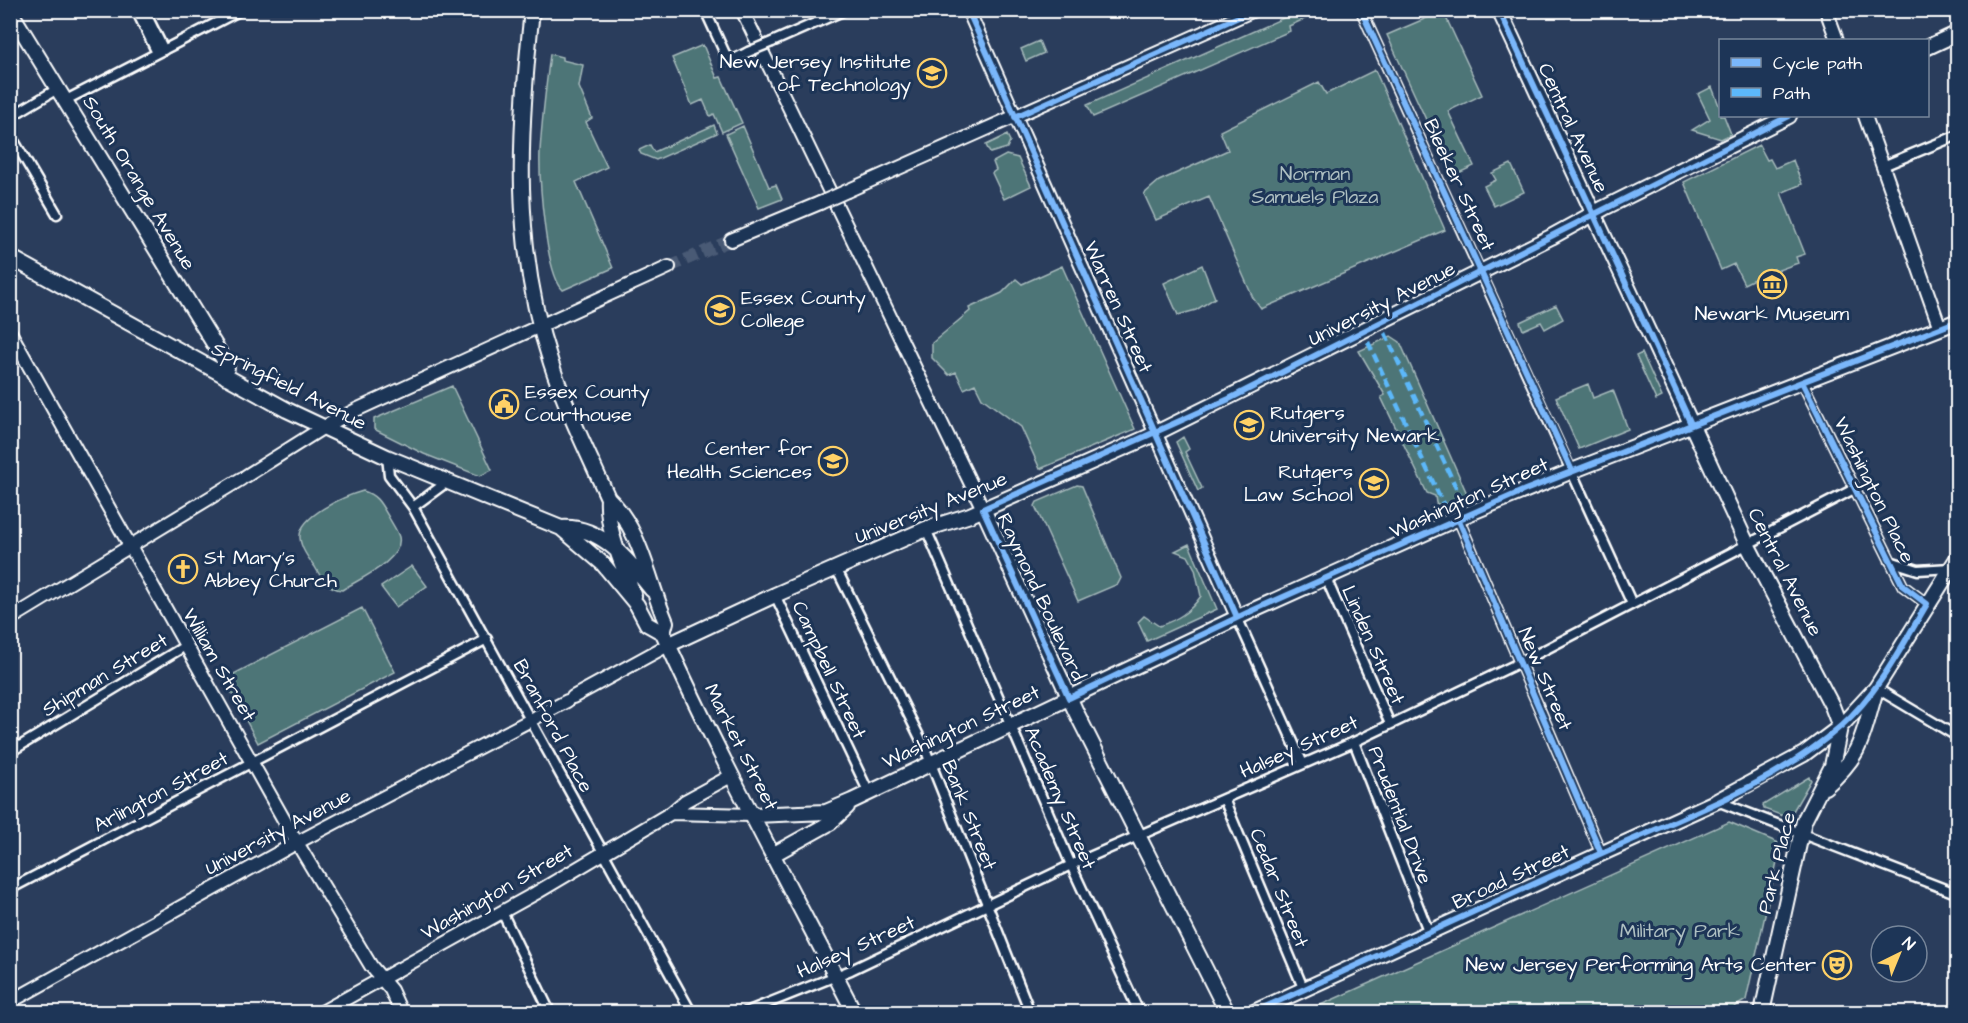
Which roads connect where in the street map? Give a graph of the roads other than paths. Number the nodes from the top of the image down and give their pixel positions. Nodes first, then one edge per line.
1 (136, 10) edge
2 (144, 10) edge
3 (241, 10) edge
4 (532, 10) edge
5 (705, 10) edge
6 (742, 10) edge
7 (845, 10) edge
8 (968, 10) edge
9 (1254, 10) edge
10 (1361, 10) edge
11 (1499, 10) edge
12 (1826, 10) edge
13 (10, 11) edge
14 (1239, 14) edge
15 (1958, 33) edge
16 (1837, 39) edge
17 (1929, 47) edge
18 (161, 51) junction
19 (62, 94) junction
20 (10, 117) edge
21 (1015, 117) junction
22 (1787, 117) edge
23 (1864, 117) edge
24 (10, 134) edge
25 (1958, 135) edge
26 (1883, 166) junction
27 (57, 214) dead end
28 (1594, 214) junction
29 (731, 240) tunnel mouth
30 (10, 257) edge
31 (669, 267) tunnel mouth
32 (1481, 273) junction
33 (1958, 321) edge
34 (540, 325) junction
35 (1940, 328) junction
36 (10, 332) edge
37 (226, 377) junction
38 (1802, 382) junction
39 (1691, 424) junction
40 (324, 427) junction
41 (1157, 433) junction
42 (387, 457) junction
43 (1572, 471) junction
44 (447, 482) junction
45 (1854, 489) junction
46 (608, 498) junction
47 (413, 507) junction
48 (983, 509) junction
49 (1458, 518) junction
50 (561, 528) junction
51 (926, 529) junction
52 (1747, 544) junction
53 (132, 547) junction
54 (618, 551) junction
55 (1890, 561) junction
56 (1954, 562) edge
57 (836, 568) junction
58 (1326, 578) junction
59 (652, 590) junction
60 (775, 595) junction
61 (1632, 604) junction
62 (1928, 604) junction
63 (637, 605) junction
64 (1237, 617) junction
65 (10, 620) edge
66 (487, 639) junction
67 (666, 639) junction
68 (185, 646) junction
69 (1520, 663) junction
70 (1876, 688) junction
71 (1069, 698) junction
72 (531, 720) junction
73 (1390, 724) junction
74 (1011, 726) junction
75 (1840, 727) junction
76 (1958, 737) edge
77 (1354, 742) junction
78 (10, 752) edge
79 (253, 763) junction
80 (930, 763) junction
81 (1302, 764) junction
82 (732, 776) junction
83 (869, 793) junction
84 (1819, 793) junction
85 (1224, 799) junction
86 (852, 801) junction
87 (1716, 801) junction
88 (671, 813) junction
89 (752, 815) junction
90 (1801, 834) junction
91 (1137, 837) junction
92 (298, 842) junction
93 (1601, 853) junction
94 (603, 854) junction
95 (774, 854) junction
96 (1071, 865) junction
97 (10, 889) edge
98 (1958, 894) edge
99 (987, 905) junction
100 (502, 912) junction
101 (1429, 933) junction
102 (836, 977) junction
103 (382, 979) junction
104 (1304, 990) junction
105 (10, 1002) edge
106 (322, 1012) edge
107 (401, 1012) edge
108 (550, 1012) edge
109 (691, 1012) edge
110 (746, 1012) edge
111 (854, 1012) edge
112 (1030, 1012) edge
113 (1139, 1012) edge
114 (1227, 1012) edge
115 (1254, 1012) edge
116 (1762, 1012) edge

1 - 18 street
2 - 18 street
3 - 18 street
4 - 34 main road, Market Street
5 - 7 street, bridge
6 - 48 street, Raymond Boulevard
8 - 21 street, Warren Street
9 - 14 street
10 - 32 street, Bleeker Street
11 - 28 main road, Central Avenue
12 - 16 street
13 - 19 main road, South Orange Avenue
14 - 21 street
15 - 17 main road
18 - 19 street
19 - 20 street
19 - 37 main road, South Orange Avenue
21 - 29 street, bridge
21 - 41 street, Warren Street
22 - 28 main road, University Avenue
23 - 26 street
24 - 27 street
25 - 26 street
26 - 35 street
28 - 32 main road, University Avenue
28 - 39 main road, Central Avenue
30 - 37 main road, Springfield Avenue
31 - 34 street
32 - 41 main road, University Avenue
32 - 43 street, Bleeker Street
33 - 35 main road, Washington Street
34 - 40 street
34 - 46 main road, Market Street
35 - 38 main road, Washington Street
36 - 53 street, William Street
37 - 40 main road, Springfield Avenue
38 - 39 main road, Washington Street
38 - 45 street, Washington Place
39 - 43 main road, Washington Street
39 - 52 main road, Central Avenue
40 - 42 main road, Springfield Avenue
40 - 53 street
41 - 48 main road, University Avenue
41 - 64 street, Warren Street
42 - 44 main road, Springfield Avenue
42 - 47 street, Branford Place
43 - 49 main road, Washington Street
43 - 61 street, Bleeker Street
44 - 47 street
44 - 50 main road, Springfield Avenue
45 - 52 street, Halsey Street
45 - 55 street, Washington Place
46 - 54 main road, Market Street
46 - 59 main road, Market Street
47 - 66 street, Branford Place
48 - 51 main road, University Avenue
48 - 71 main road, Raymond Boulevard
49 - 58 main road, Washington Street
49 - 69 street, New Street
50 - 54 main road, Springfield Avenue
50 - 63 main road, Springfield Avenue
51 - 57 main road, University Avenue
51 - 74 street, Academy Street
52 - 61 street, Halsey Street
52 - 75 main road, Central Avenue
53 - 65 street
53 - 68 street, William Street
54 - 59 main road
54 - 63 main road, Market Street
55 - 56 street
55 - 62 street, Washington Place
56 - 62 main road
57 - 60 main road, University Avenue
57 - 80 street, Bank Street
58 - 64 main road, Washington Street
58 - 73 street, Linden Street
59 - 67 main road, Market Street
60 - 67 main road, University Avenue
60 - 83 street, Campbell Street
61 - 69 street, Halsey Street
62 - 70 main road
63 - 67 main road, Springfield Avenue
64 - 71 main road, Washington Street
64 - 81 street, Warren Street
66 - 72 street, Branford Place
66 - 79 street, Arlington Street
67 - 72 street, University Avenue
67 - 82 main road, Market Street
68 - 78 street, Shipman Street
68 - 79 street, William Street
69 - 73 street, Halsey Street
69 - 93 street, New Street
70 - 75 main road, Broad Street
70 - 76 street
70 - 84 main road
71 - 74 main road, Washington Street
71 - 91 main road, Raymond Boulevard
72 - 92 street, University Avenue
72 - 94 street, Branford Place
73 - 77 street, Halsey Street
74 - 80 main road, Washington Street
74 - 96 street, Academy Street
75 - 84 main road, Park Place
75 - 87 main road, Broad Street
77 - 81 street, Halsey Street
77 - 101 street, Prudential Drive
79 - 92 street, William Street
79 - 97 street, Arlington Street
80 - 83 main road, Washington Street
80 - 99 street, Bank Street
81 - 85 street, Halsey Street
82 - 88 street
82 - 89 main road, Market Street
83 - 86 main road, Washington Street
84 - 90 main road, Park Place
85 - 91 street, Halsey Street
85 - 104 street, Cedar Street
86 - 89 main road, Washington Street
86 - 95 main road
87 - 90 street
87 - 93 main road, Broad Street
88 - 89 street, Washington Street
88 - 94 street, Washington Street
89 - 95 main road, Market Street
90 - 98 street
90 - 116 main road, Park Place
91 - 96 street, Halsey Street
91 - 114 main road, Raymond Boulevard
92 - 103 street, William Street
92 - 105 street, University Avenue
93 - 101 main road, Broad Street
94 - 100 street, Washington Street
94 - 109 street, Branford Place
95 - 102 main road, Market Street
96 - 99 street, Halsey Street
96 - 113 street, Academy Street
99 - 102 street, Halsey Street
99 - 112 street, Bank Street
100 - 103 street, Washington Street
100 - 108 street
101 - 104 main road, Broad Street
102 - 110 street, Halsey Street
102 - 111 main road, Market Street
103 - 106 street, Washington Street
103 - 107 street, William Street
104 - 115 main road, Broad Street

